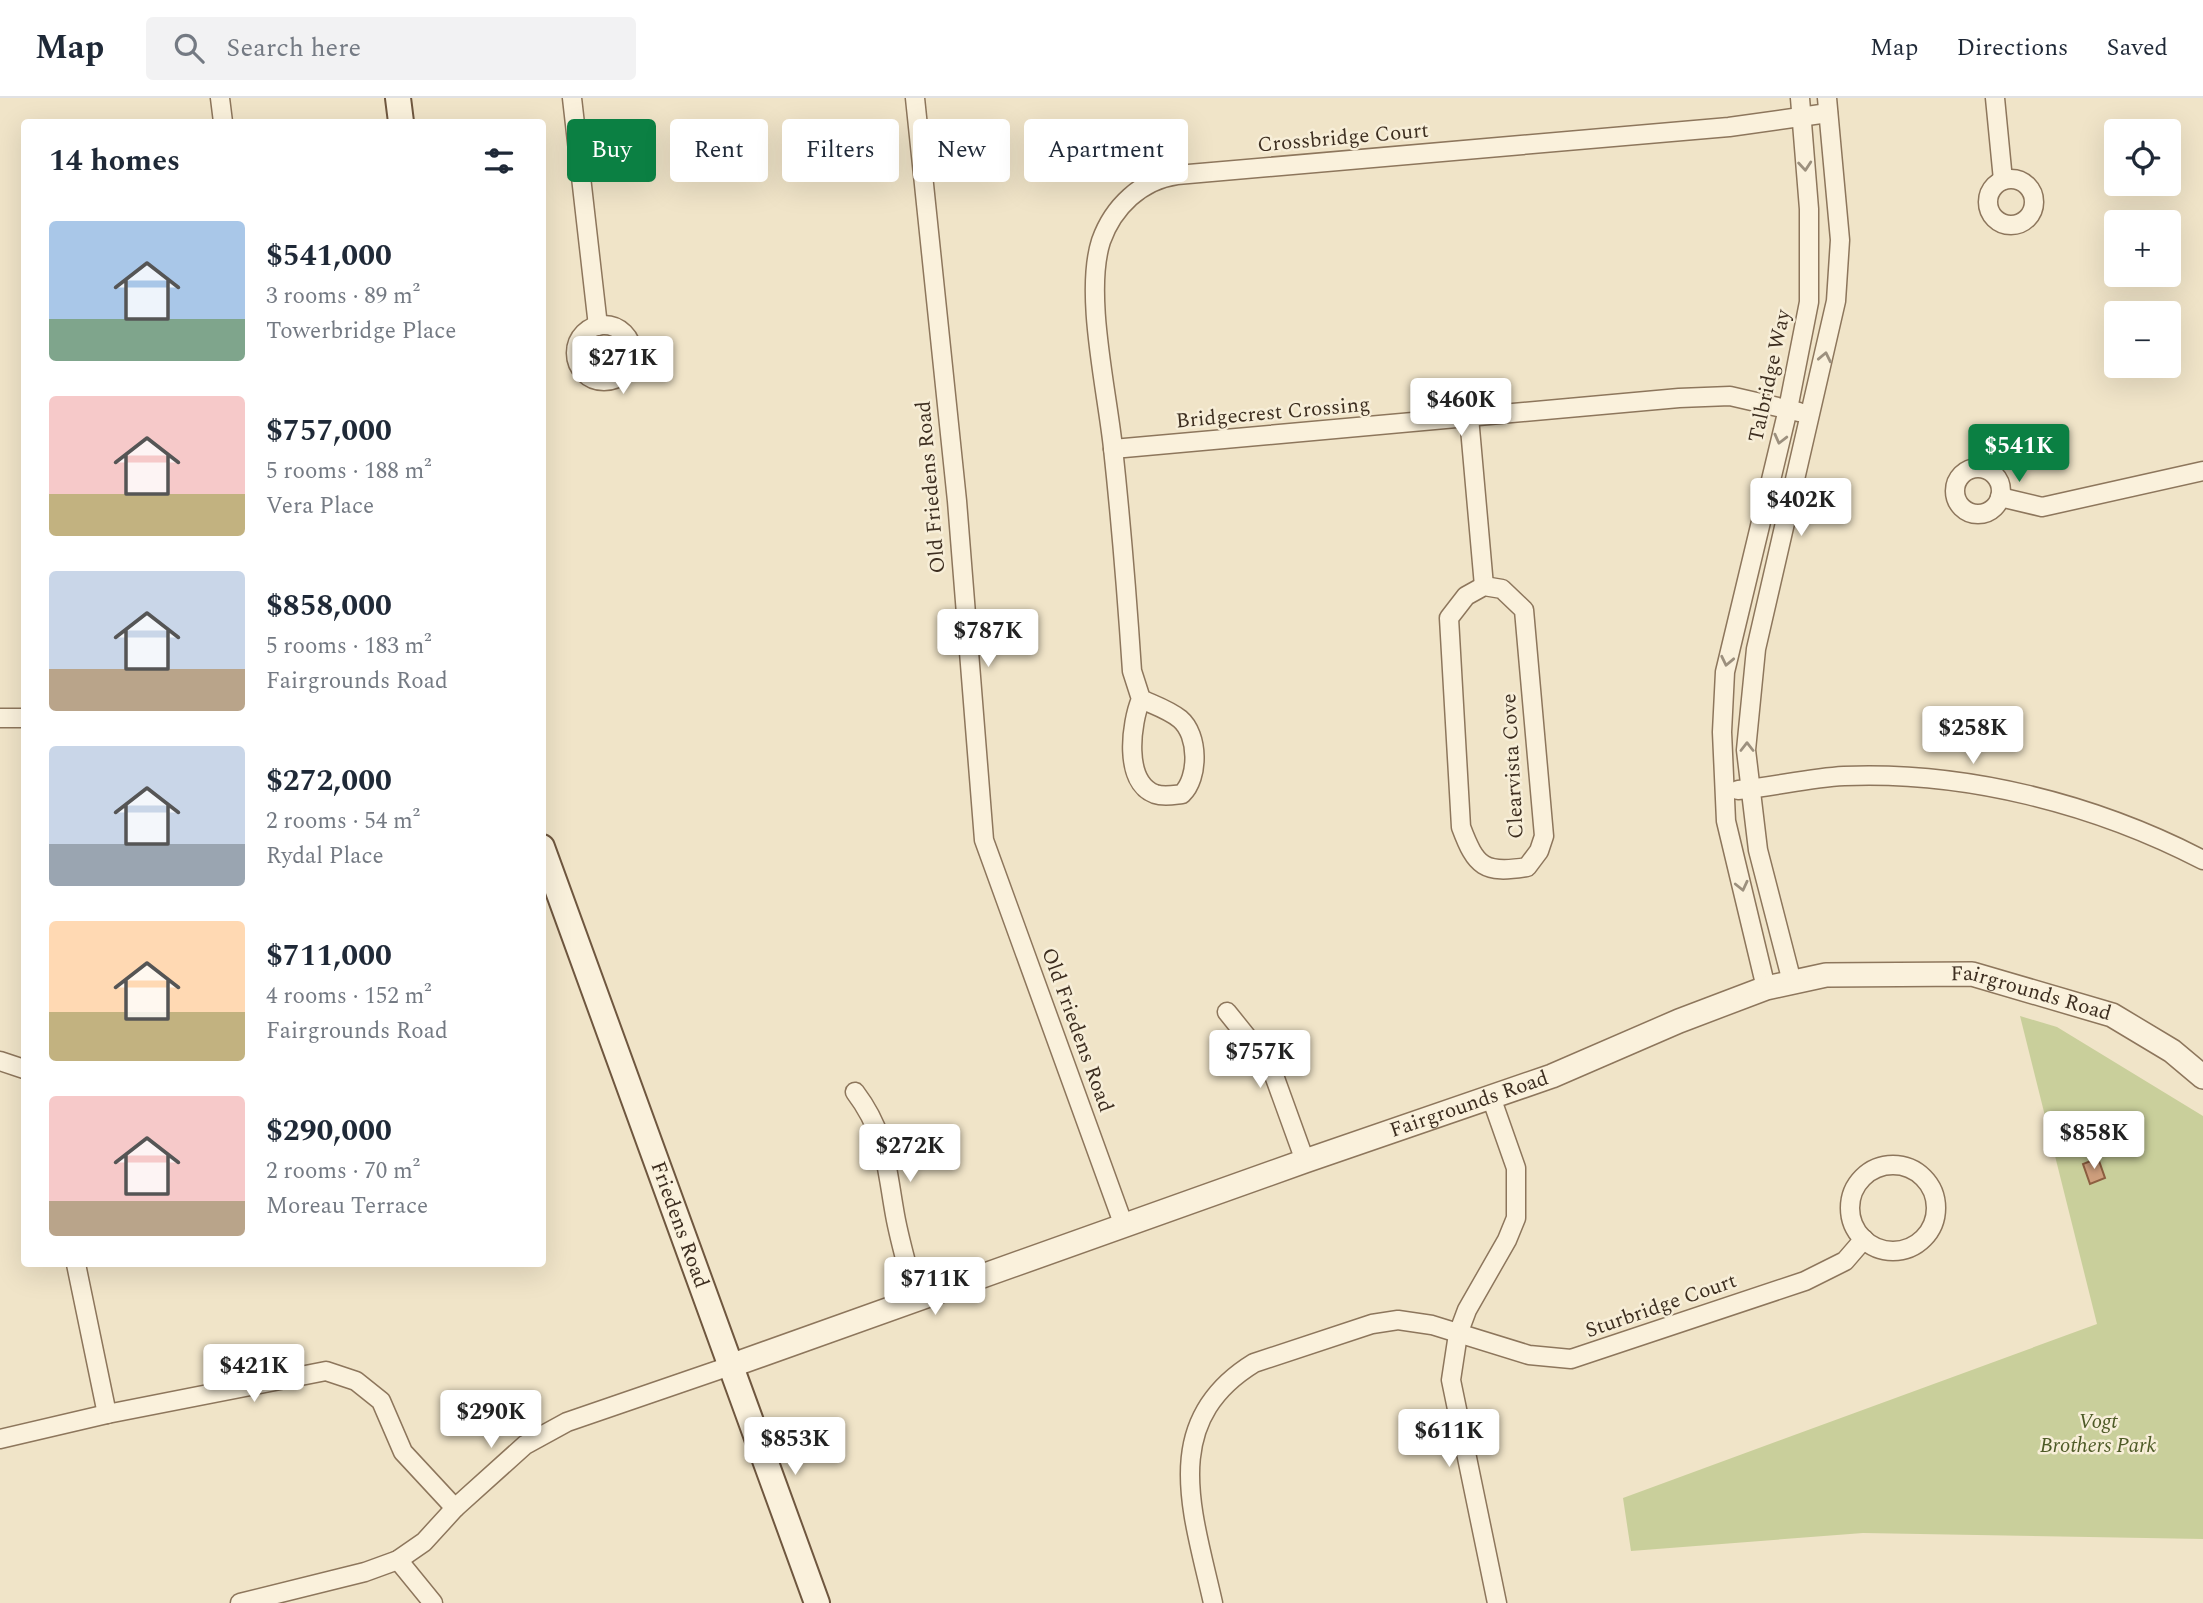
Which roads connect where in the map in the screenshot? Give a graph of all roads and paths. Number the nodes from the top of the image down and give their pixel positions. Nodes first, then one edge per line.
1 (219, 98) edge
2 (398, 98) edge
3 (572, 98) edge
4 (915, 98) edge
5 (1800, 98) edge
6 (1995, 98) edge
7 (1828, 106) edge
8 (1801, 117) junction
9 (222, 119) edge
10 (401, 119) edge
11 (2003, 180) dead end
12 (598, 326) dead end
13 (1788, 409) junction
14 (1811, 415) junction
15 (1469, 418) junction
16 (1114, 449) junction
17 (2203, 471) edge
18 (2000, 497) dead end
19 (1484, 586) junction
20 (1141, 699) junction
21 (0, 718) edge
22 (21, 719) edge
23 (1750, 789) junction
24 (1724, 790) junction
25 (546, 858) edge
26 (2203, 860) edge
27 (1791, 982) junction
28 (1766, 988) junction
29 (1227, 1012) dead end
30 (0, 1061) edge
31 (21, 1068) edge
32 (2203, 1077) edge
33 (855, 1092) dead end
34 (1491, 1097) junction
35 (1305, 1161) junction
36 (1124, 1226) junction
37 (1864, 1239) junction
38 (77, 1267) edge
39 (916, 1300) junction
40 (1458, 1334) junction
41 (730, 1366) junction
42 (107, 1414) junction
43 (0, 1439) edge
44 (455, 1508) junction
45 (398, 1559) junction
46 (240, 1603) edge
47 (433, 1603) edge
48 (817, 1603) edge
49 (1213, 1603) edge
50 (1497, 1603) edge

1 - 9 street
2 - 10 main road
3 - 12 street
4 - 36 street, Old Friedens Road
5 - 8 street, Talbridge Way
6 - 11 street
7 - 8 street, Crossbridge Court
14 -> 7 street
8 -> 13 street, Talbridge Way
8 - 16 street, Crossbridge Court
13 - 14 street, Bridgecrest Crossing
13 - 15 street, Bridgecrest Crossing
13 -> 24 street, Talbridge Way
23 -> 14 street
15 - 16 street, Bridgecrest Crossing
15 - 19 street
16 - 20 street, Crossbridge Court
17 - 18 street
19 - 19 street, Clearvista Cove
20 - 20 street
21 - 22 street
23 - 24 street
23 - 26 street
23 - 27 street
24 -> 28 street, Talbridge Way
25 - 41 main road, Friedens Road
27 - 28 street, Fairgrounds Road
27 - 32 street, Fairgrounds Road
28 - 34 street, Fairgrounds Road
29 - 35 street
30 - 31 street
33 - 39 street
34 - 35 street, Fairgrounds Road
34 - 40 street
35 - 36 street, Fairgrounds Road
36 - 39 street, Fairgrounds Road
37 - 37 street
37 - 40 street, Sturbridge Court
38 - 42 street
39 - 41 street, Fairgrounds Road
40 - 49 street, Sturbridge Court
40 - 50 street
41 - 44 street
41 - 48 main road, Friedens Road
42 - 43 street
42 - 44 street
44 - 45 street
45 - 46 street
45 - 47 street

